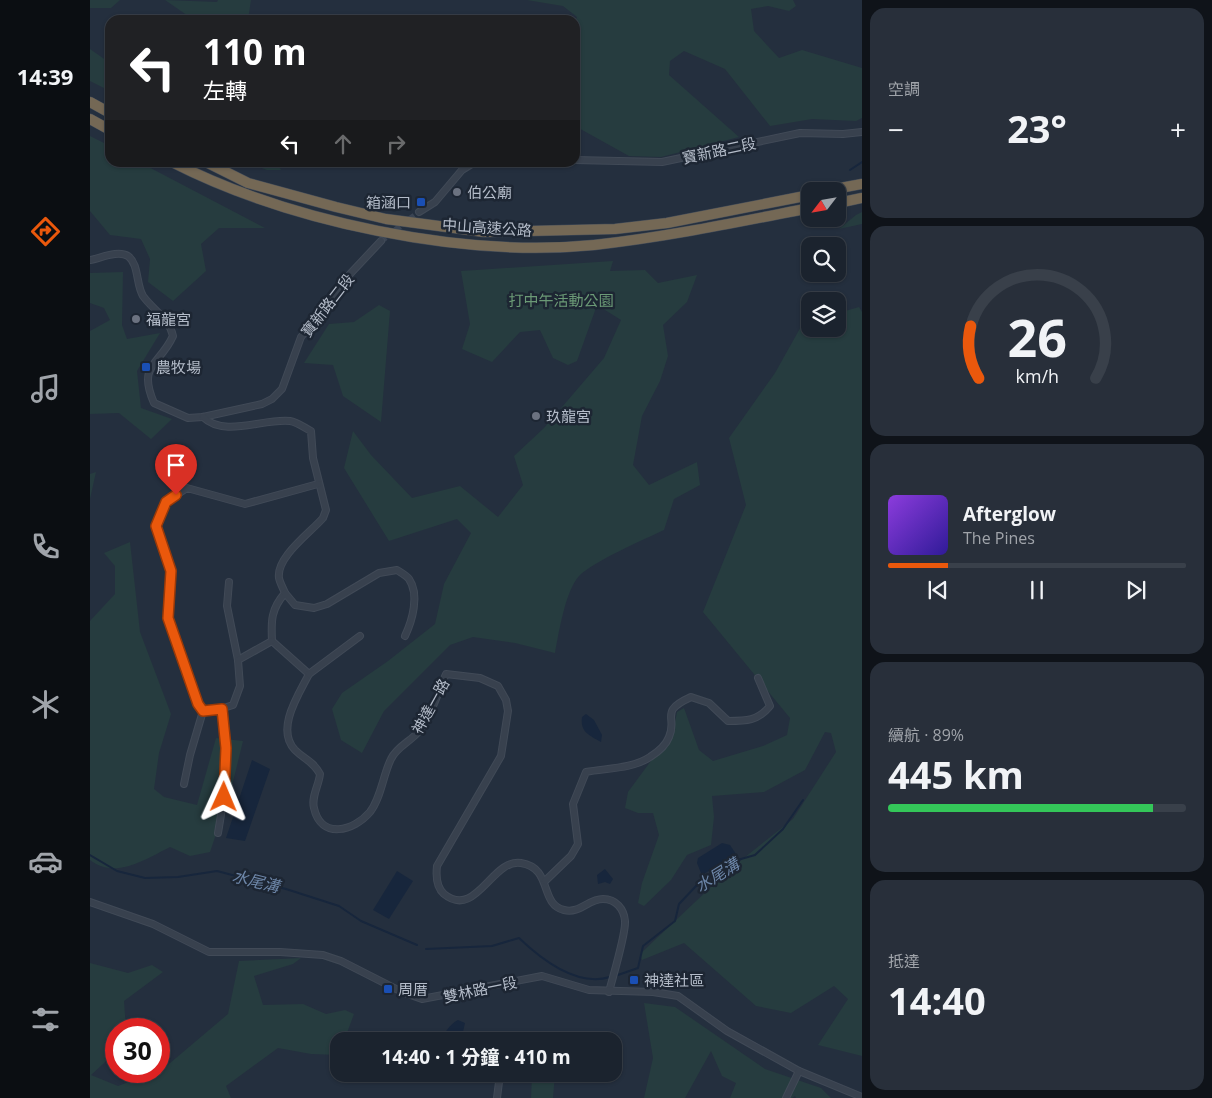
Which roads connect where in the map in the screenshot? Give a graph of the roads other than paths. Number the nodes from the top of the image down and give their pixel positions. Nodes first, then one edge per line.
1 (90, 102) edge
2 (105, 110) edge
3 (90, 119) edge
4 (105, 127) edge
5 (862, 132) edge
6 (580, 160) edge
7 (184, 167) edge
8 (216, 167) edge
9 (467, 167) edge
10 (862, 184) edge
11 (846, 187) edge
12 (801, 197) edge
13 (862, 198) edge
14 (846, 201) edge
15 (801, 210) edge
16 (419, 212) tunnel mouth
17 (381, 241) tunnel mouth
18 (90, 260) edge
19 (203, 417) junction
20 (318, 484) junction
21 (229, 582) dead end
22 (285, 593) junction
23 (360, 636) dead end
24 (405, 636) dead end
25 (272, 642) junction
26 (238, 660) junction
27 (310, 674) junction
28 (758, 678) dead end
29 (222, 709) junction
30 (203, 711) junction
31 (184, 784) dead end
32 (218, 833) dead end
33 (545, 881) junction
34 (90, 902) edge
35 (609, 992) junction
36 (799, 1071) junction
37 (499, 1082) edge
38 (862, 1097) edge
39 (497, 1098) edge
40 (786, 1098) edge

1 - 2 highway
3 - 4 highway
5 - 6 street, 寶新路二段
7 - 15 highway, 中山高速公路
8 - 12 highway, 中山高速公路
9 - 16 street
10 - 11 highway
13 - 14 highway
17 - 19 street, 寶新路二段
18 - 19 street, 寶新路二段
19 - 20 street
20 - 22 street
20 - 30 street
21 - 26 street
22 - 24 street
22 - 25 street
23 - 27 street
25 - 26 street
25 - 27 street
26 - 29 street
27 - 33 street, 神達一路
28 - 33 street
29 - 30 street
29 - 32 street
30 - 31 street
33 - 35 street, 神達一路
34 - 35 street, 雙林路一段
35 - 36 street, 雙林路一段
36 - 38 street, 雙林路一段
36 - 40 street
37 - 39 street

